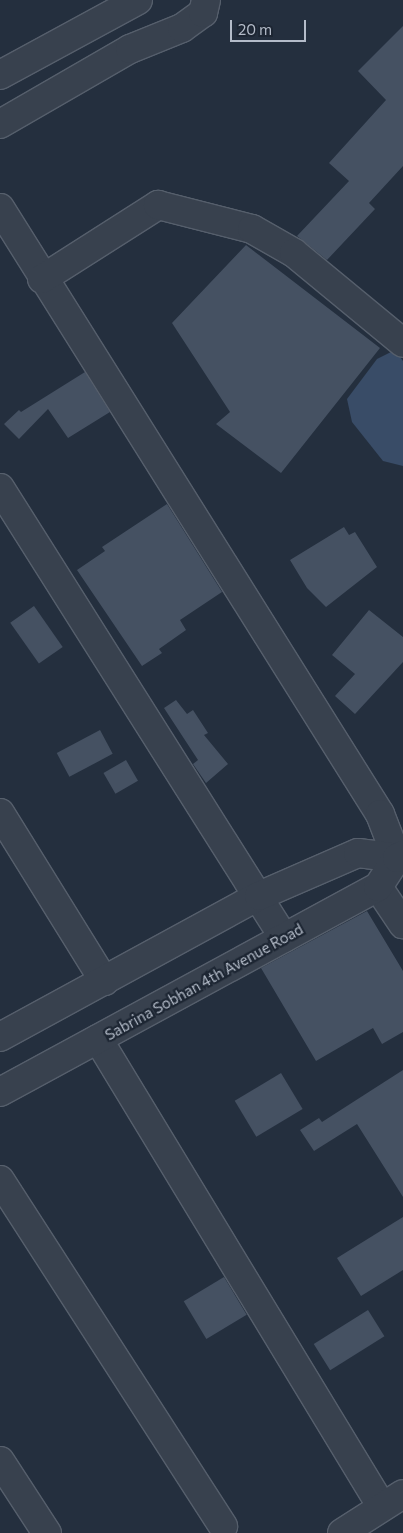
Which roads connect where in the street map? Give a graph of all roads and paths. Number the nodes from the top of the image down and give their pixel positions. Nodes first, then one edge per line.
1 (138, 0) edge
2 (206, 0) edge
3 (100, 8) edge
4 (130, 50) junction
5 (0, 75) edge
6 (0, 124) edge
7 (0, 208) edge
8 (42, 279) junction
9 (403, 343) edge
10 (0, 488) edge
11 (0, 813) edge
12 (400, 857) edge
13 (378, 887) junction
14 (259, 896) junction
15 (403, 924) edge
16 (284, 938) junction
17 (104, 981) junction
18 (0, 1037) edge
19 (98, 1039) junction
20 (0, 1092) edge
21 (0, 1180) edge
22 (0, 1461) edge
23 (392, 1501) edge
24 (223, 1526) dead end
25 (47, 1533) edge
26 (342, 1533) edge

1 - 3 street
2 - 4 street
3 - 4 street
3 - 5 street
4 - 6 street
7 - 8 street
8 - 9 street
8 - 12 street
10 - 14 street
11 - 17 street
12 - 13 street, Sabrina Sobhan 4th Avenue Road
12 - 14 street
13 - 15 street
13 - 16 street, Sabrina Sobhan 4th Avenue Road
14 - 16 street
14 - 17 street
16 - 19 street, Sabrina Sobhan 4th Avenue Road
17 - 18 street
19 - 20 street, Sabrina Sobhan 4th Avenue Road
19 - 23 street
21 - 24 street
22 - 25 street
23 - 26 street

